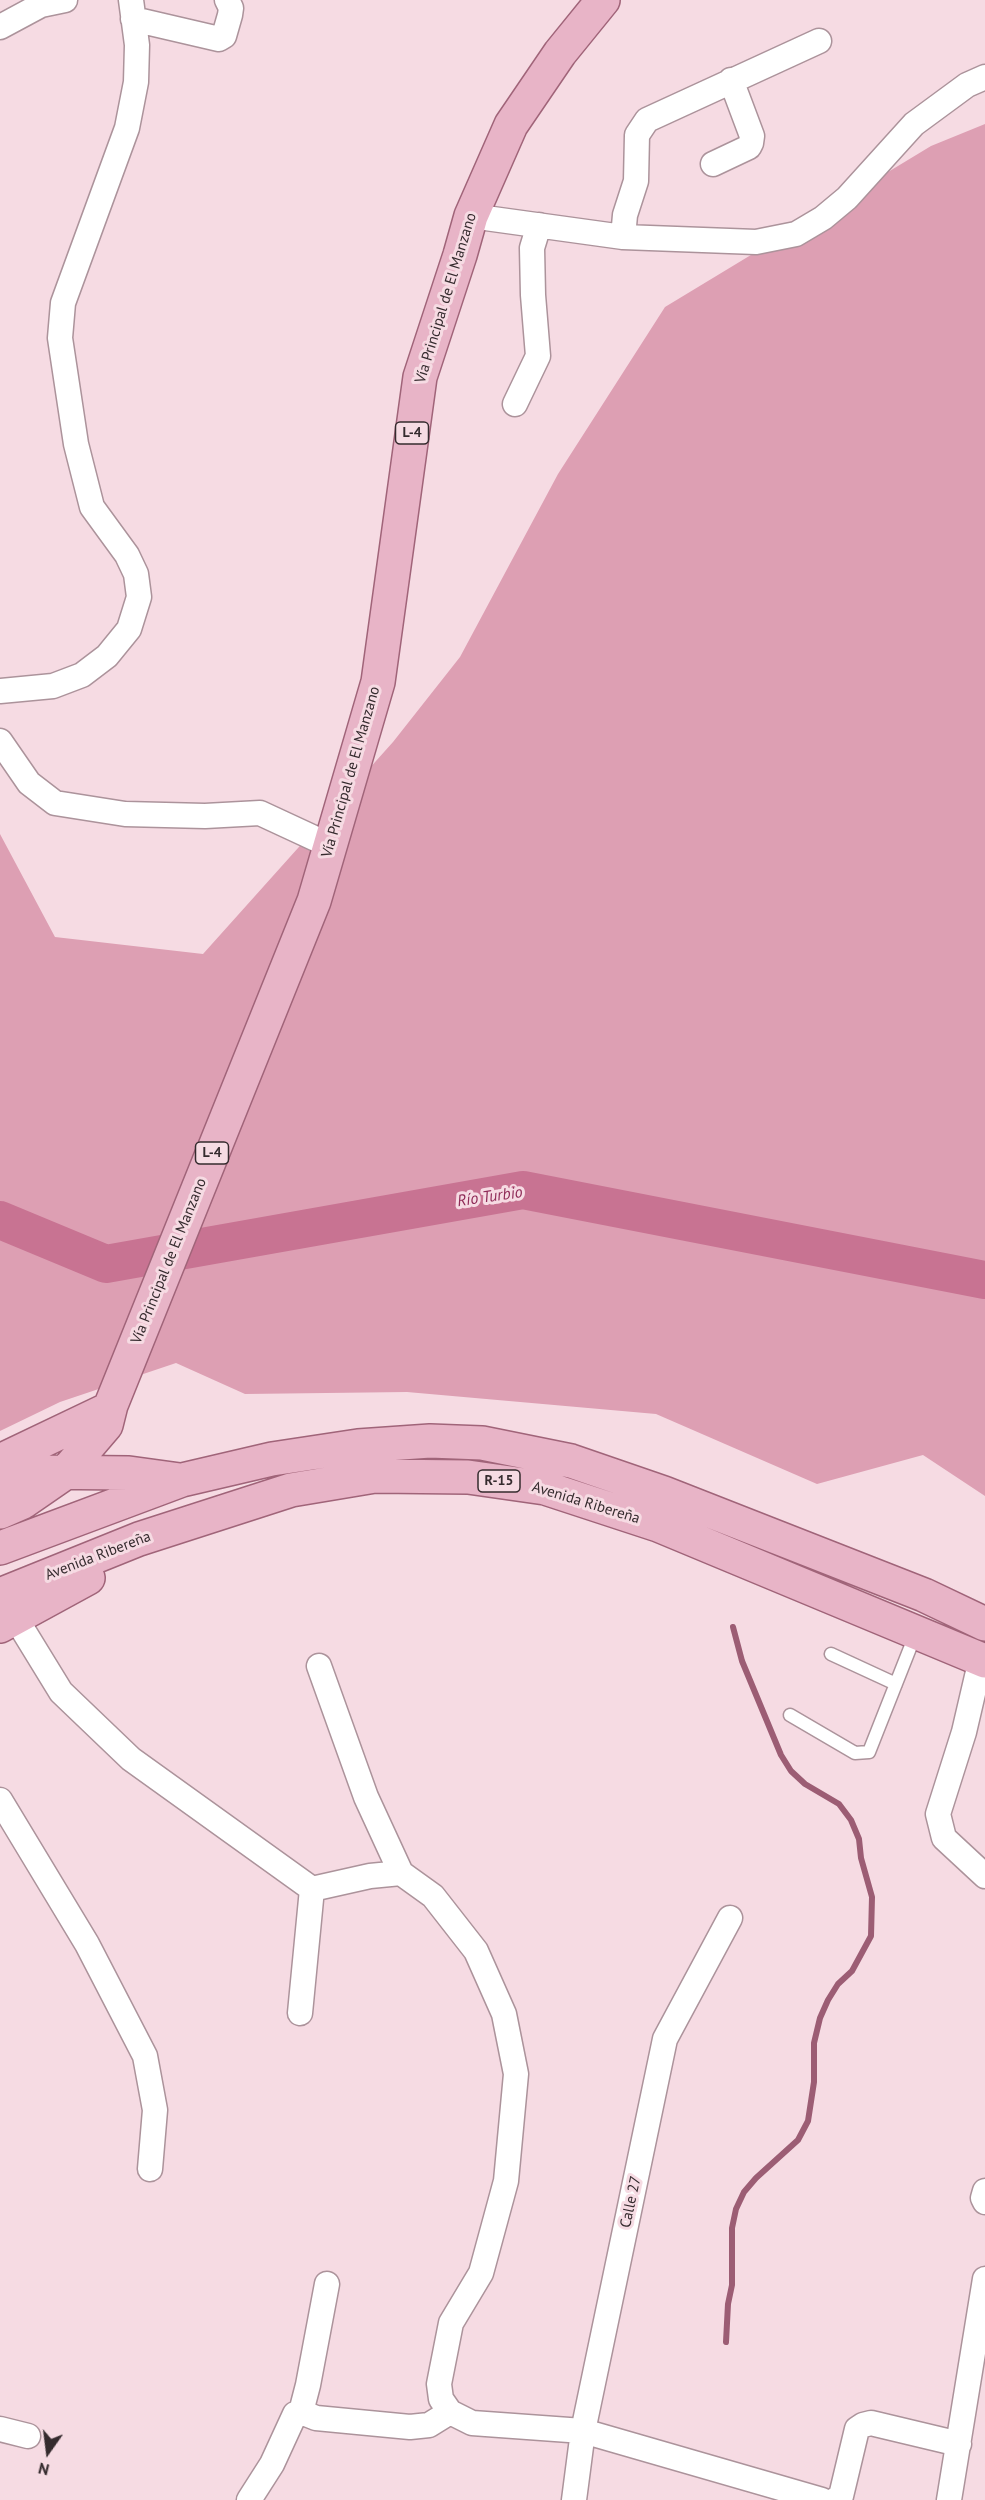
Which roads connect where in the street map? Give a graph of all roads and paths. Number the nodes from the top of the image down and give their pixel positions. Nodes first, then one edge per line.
1 (65, 0) edge
2 (226, 0) edge
3 (603, 0) edge
4 (132, 10) edge
5 (0, 27) edge
6 (819, 41) dead end
7 (985, 77) edge
8 (731, 81) junction
9 (713, 164) dead end
10 (471, 216) junction
11 (539, 225) junction
12 (622, 237) junction
13 (515, 404) dead end
14 (0, 691) edge
15 (0, 741) edge
16 (329, 845) junction
17 (108, 1413) junction
18 (0, 1461) edge
19 (65, 1473) junction
20 (0, 1479) edge
21 (182, 1480) junction
22 (0, 1512) edge
23 (0, 1548) edge
24 (4, 1619) edge
25 (985, 1624) edge
26 (917, 1632) junction
27 (831, 1654) dead end
28 (983, 1660) edge
29 (319, 1666) dead end
30 (896, 1684) junction
31 (790, 1715) dead end
32 (0, 1800) edge
33 (400, 1873) junction
34 (985, 1876) edge
35 (312, 1889) junction
36 (730, 1918) dead end
37 (300, 2013) dead end
38 (150, 2169) dead end
39 (985, 2191) edge
40 (985, 2202) edge
41 (985, 2279) edge
42 (327, 2284) dead end
43 (301, 2412) junction
44 (450, 2412) junction
45 (0, 2429) edge
46 (584, 2431) junction
47 (28, 2436) dead end
48 (959, 2444) junction
49 (249, 2500) edge
50 (574, 2500) edge
51 (822, 2500) edge
52 (835, 2500) edge
53 (949, 2500) edge

1 - 5 street
2 - 4 street
3 - 10 main road, Vía Principal de El Manzano / L-4
4 - 14 street
6 - 8 street
7 - 12 street
8 - 9 street
8 - 12 street
10 - 11 street
10 - 16 main road, Vía Principal de El Manzano / L-4
11 - 12 street
11 - 13 street
15 - 16 street
16 - 17 main road, Vía Principal de El Manzano / L-4
17 - 18 main road
17 - 19 main road, Vía Principal de El Manzano
17 - 21 main road
19 - 20 main road
19 - 21 main road
19 - 22 main road, Vía Principal de El Manzano
21 - 23 main road, R-15
21 - 25 main road, R-15
24 - 26 main road, Avenida Ribereña / R-15
24 - 35 street
26 - 28 main road, Avenida Ribereña / R-15
26 - 30 lane
27 - 30 lane
28 - 34 street
29 - 33 street
30 - 31 lane
32 - 38 street
33 - 35 street
33 - 44 street
35 - 37 street
36 - 46 street, Calle 27
39 - 40 street
41 - 48 street
42 - 43 street
43 - 44 street
43 - 49 street
44 - 46 street
45 - 47 street
46 - 50 street, Calle 27
46 - 51 street
48 - 52 street
48 - 53 street

